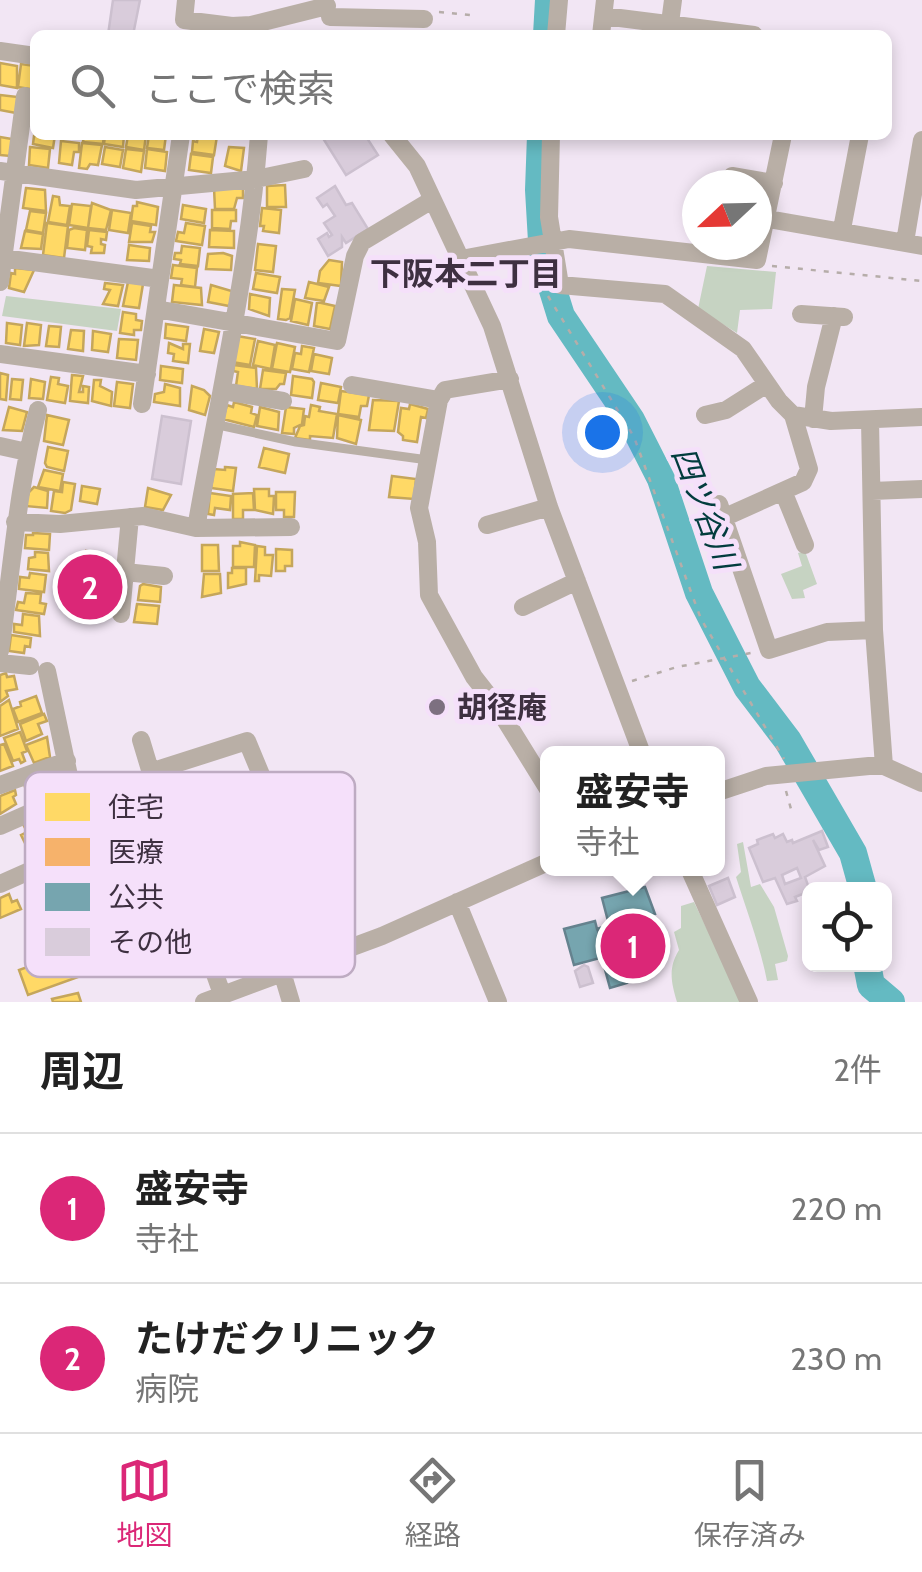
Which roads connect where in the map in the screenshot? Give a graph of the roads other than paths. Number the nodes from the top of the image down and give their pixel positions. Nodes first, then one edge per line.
1 (186, 0) edge
2 (558, 0) edge
3 (673, 0) edge
4 (330, 15) edge
5 (603, 17) edge
6 (424, 19) road end
7 (670, 23) junction
8 (183, 27) edge
9 (556, 30) edge
10 (719, 30) edge
11 (0, 51) edge
12 (30, 55) edge
13 (30, 97) edge
14 (180, 140) edge
15 (259, 140) edge
16 (396, 140) edge
17 (551, 140) edge
18 (782, 140) edge
19 (859, 140) edge
20 (922, 140) edge
21 (304, 169) dead end
22 (7, 172) edge
23 (256, 179) junction
24 (774, 183) joint
25 (173, 188) junction
26 (772, 195) edge
27 (432, 200) junction
28 (772, 220) edge
29 (842, 229) junction
30 (546, 244) junction
31 (914, 244) edge
32 (682, 252) edge
33 (3, 258) junction
34 (461, 259) junction
35 (160, 279) junction
36 (0, 282) edge
37 (156, 309) junction
38 (802, 314) dead end
39 (235, 322) junction
40 (0, 354) edge
41 (147, 374) junction
42 (510, 380) junction
43 (767, 384) junction
44 (352, 385) dead end
45 (223, 391) junction
46 (440, 400) junction
47 (283, 401) dead end
48 (142, 404) dead end
49 (38, 410) dead end
50 (704, 415) dead end
51 (793, 415) junction
52 (922, 417) edge
53 (813, 419) junction
54 (870, 420) junction
55 (214, 424) junction
56 (0, 446) edge
57 (27, 452) junction
58 (428, 460) junction
59 (922, 488) edge
60 (783, 491) junction
61 (872, 491) junction
62 (549, 507) junction
63 (130, 517) junction
64 (15, 522) junction
65 (486, 525) dead end
66 (291, 527) dead end
67 (196, 528) junction
68 (805, 545) dead end
69 (125, 572) junction
70 (164, 576) dead end
71 (577, 581) junction
72 (523, 607) dead end
73 (122, 614) dead end
74 (874, 630) junction
75 (0, 652) edge
76 (0, 662) edge
77 (141, 740) dead end
78 (639, 746) edge
79 (67, 760) junction
80 (884, 766) junction
81 (35, 772) edge
82 (69, 772) edge
83 (150, 772) joint
84 (260, 772) edge
85 (25, 776) edge
86 (540, 776) edge
87 (922, 783) edge
88 (0, 785) edge
89 (725, 790) edge
90 (25, 815) edge
91 (0, 826) edge
92 (540, 866) edge
93 (25, 873) edge
94 (693, 876) edge
95 (0, 884) edge
96 (457, 902) junction
97 (355, 946) edge
98 (271, 977) edge
99 (284, 977) edge
100 (227, 996) edge
101 (204, 1002) edge
102 (291, 1002) edge
103 (498, 1002) edge
104 (750, 1002) edge

1 - 8 street
2 - 9 street
3 - 7 street
4 - 6 street
4 - 8 street
5 - 7 street
7 - 10 street
11 - 12 street
13 - 22 street
14 - 25 street
15 - 23 street
16 - 27 street
17 - 30 street
18 - 24 street
19 - 29 street
20 - 31 street
21 - 23 street
22 - 25 street
22 - 33 street
23 - 25 street
23 - 39 street
24 - 26 street
25 - 35 street
27 - 34 street
27 - 39 street
28 - 29 street
29 - 31 street
30 - 32 street
30 - 34 street
30 - 43 street
33 - 35 street
33 - 36 street
34 - 42 street
35 - 37 street
37 - 39 street
37 - 41 street
38 - 53 street
39 - 45 street
40 - 41 street
41 - 48 street
42 - 46 street
42 - 62 street
43 - 50 street
43 - 51 street
44 - 46 street
45 - 47 street
45 - 55 street
46 - 58 street
49 - 57 street
51 - 53 street
51 - 60 street
52 - 54 street
53 - 54 street
54 - 61 street
55 - 58 lane
55 - 67 street
56 - 57 street
57 - 64 street
58 - 86 street
59 - 61 street
60 - 68 street
60 - 74 street
61 - 74 street
62 - 65 street
62 - 71 street
63 - 64 street
63 - 67 street
63 - 69 street
64 - 75 street
66 - 67 street
69 - 70 street
69 - 73 street
71 - 72 street
71 - 78 street
74 - 80 street
76 - 79 street
77 - 83 street
79 - 81 street
79 - 82 street
80 - 87 street
80 - 89 street
83 - 84 street
85 - 88 street
90 - 91 street
92 - 96 street
93 - 95 street
94 - 104 street
96 - 97 street
96 - 103 street
98 - 100 street
99 - 102 street
100 - 101 street

